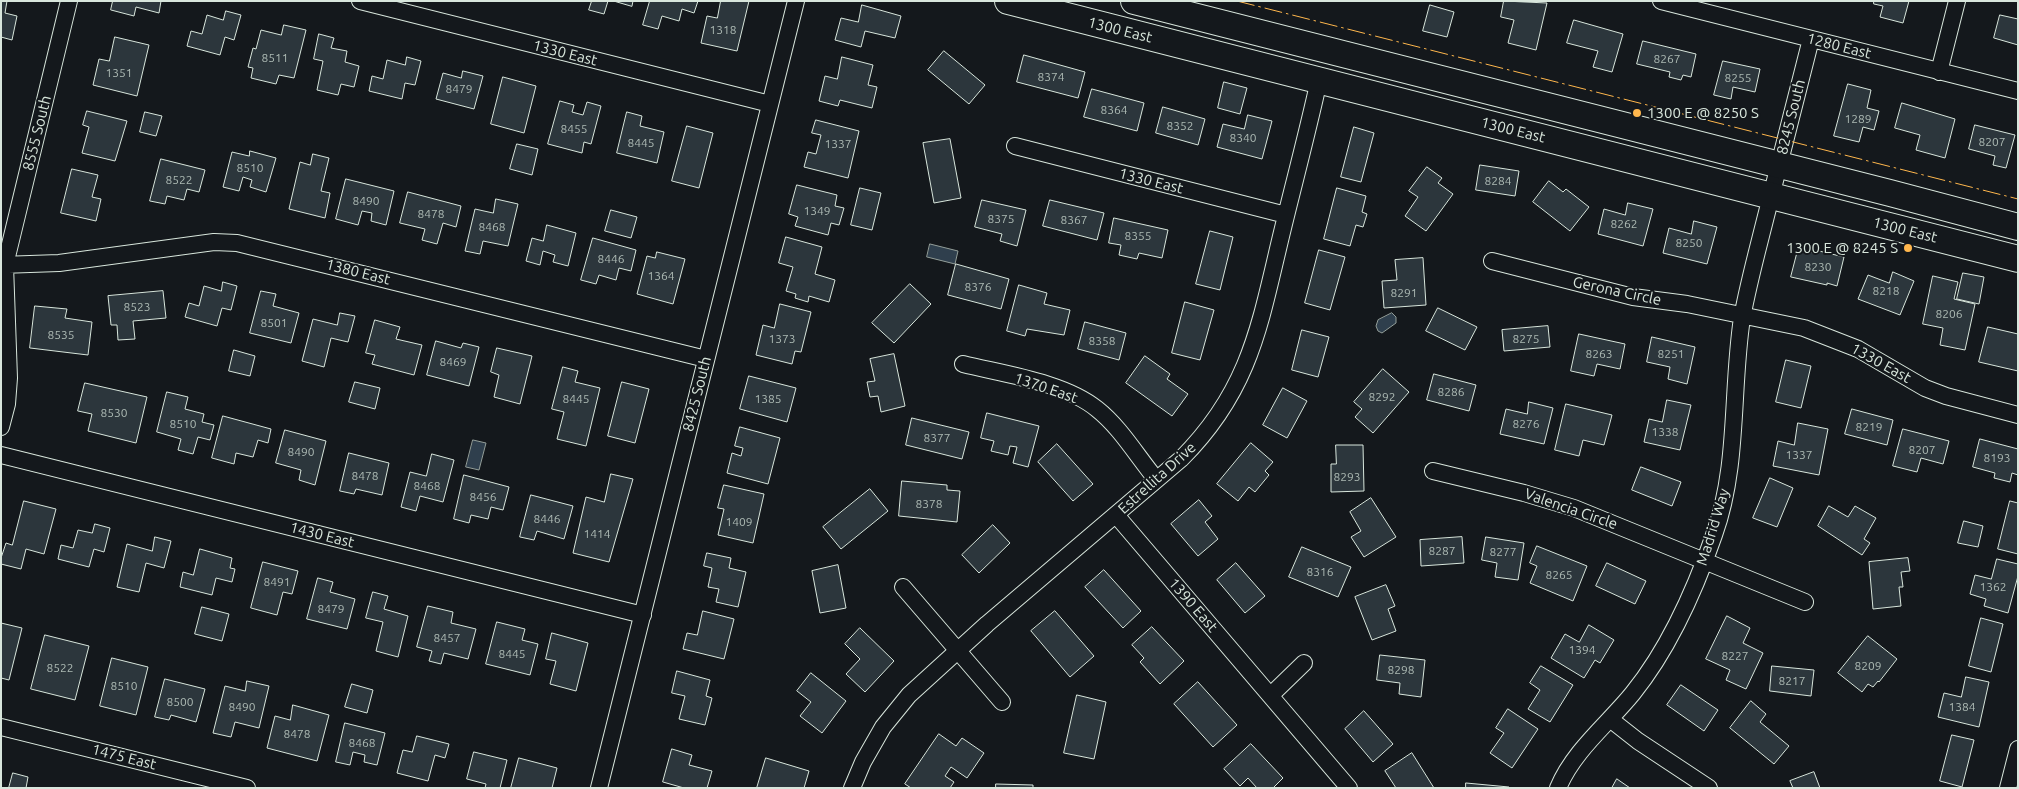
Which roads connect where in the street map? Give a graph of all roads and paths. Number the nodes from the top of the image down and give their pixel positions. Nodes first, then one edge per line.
1 (69, 1) edge
2 (360, 1) edge
3 (796, 1) edge
4 (1008, 1) edge
5 (1134, 1) edge
6 (1661, 1) edge
7 (1957, 1) edge
8 (1811, 39) junction
9 (1940, 72) junction
10 (1319, 80) junction
11 (2018, 91) edge
12 (770, 104) junction
13 (1015, 146) dead end
14 (1779, 165) junction
15 (1771, 196) junction
16 (1286, 215) junction
17 (2018, 227) edge
18 (2018, 259) edge
19 (1492, 261) dead end
20 (3, 265) edge
21 (1743, 315) junction
22 (706, 360) junction
23 (963, 364) dead end
24 (2018, 415) edge
25 (1, 427) edge
26 (1, 455) edge
27 (1433, 471) dead end
28 (1156, 479) junction
29 (1116, 515) junction
30 (1703, 562) junction
31 (903, 587) dead end
32 (1805, 602) dead end
33 (643, 615) junction
34 (958, 650) junction
35 (1304, 663) dead end
36 (1271, 695) junction
37 (1002, 702) dead end
38 (1610, 719) junction
39 (1, 727) edge
40 (2018, 749) edge
41 (247, 788) edge
42 (599, 788) edge
43 (852, 788) edge
44 (1349, 788) edge
45 (1558, 788) edge
46 (1709, 788) edge
47 (2008, 788) edge

1 - 20 street, 8555 South
2 - 12 street, 1330 East
3 - 12 street, 8425 South
4 - 10 main road, 1300 East
5 - 14 main road, 1300 East
6 - 8 street, 1280 East
7 - 9 street
8 - 9 street, 1280 East
8 - 14 street, 8245 South
9 - 11 street, 1280 East
10 - 15 main road, 1300 East
10 - 16 street, Estrellita Drive
12 - 22 street, 8425 South
13 - 16 street, 1330 East
14 - 15 street, 8245 South
14 - 17 main road, 1300 East
15 - 18 main road, 1300 East
15 - 21 street, Madrid Way
16 - 28 street, Estrellita Drive
19 - 21 street, Gerona Circle
20 - 22 street, 1380 East
20 - 25 street, 8555 South
21 - 24 street, 1330 East
21 - 30 street, Madrid Way
22 - 33 street, 8425 South
23 - 28 street, 1370 East
26 - 33 street, 1430 East
27 - 30 street, Valencia Circle
28 - 29 street, Estrellita Drive
29 - 34 street, Estrellita Drive
29 - 36 street, 1390 East
30 - 32 street, Valencia Circle
30 - 38 street, Madrid Way
31 - 34 street
33 - 42 street, 8425 South
34 - 37 street
34 - 43 street, Estrellita Drive
35 - 36 street
36 - 44 street, 1390 East
38 - 45 street, Madrid Way
38 - 46 street
39 - 41 street, 1475 East
40 - 47 street

